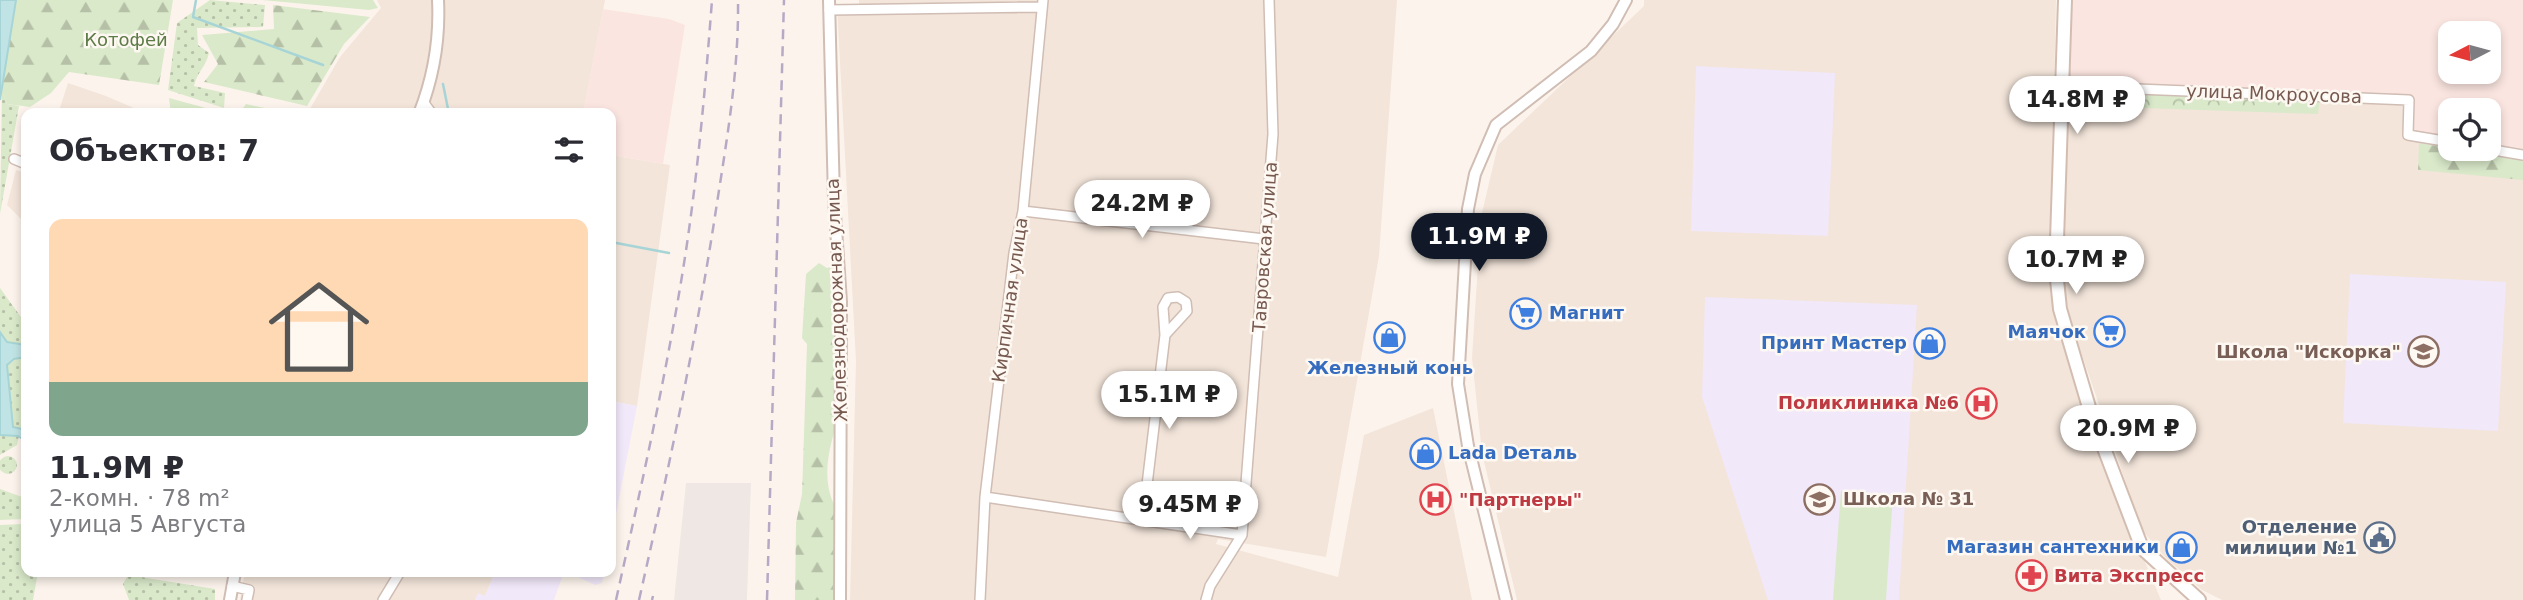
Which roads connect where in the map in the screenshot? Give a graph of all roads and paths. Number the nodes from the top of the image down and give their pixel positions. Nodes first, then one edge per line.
1 (438, 0) edge
2 (1269, 0) edge
3 (1626, 0) edge
4 (2064, 0) edge
5 (1042, 3) edge
6 (829, 5) edge
7 (2062, 86) junction
8 (424, 103) junction
9 (422, 108) edge
10 (428, 108) edge
11 (2438, 140) edge
12 (2501, 151) edge
13 (2523, 155) edge
14 (14, 159) dead end
15 (21, 162) edge
16 (1023, 211) junction
17 (1264, 239) junction
18 (1165, 335) dead end
19 (985, 497) junction
20 (1143, 518) junction
21 (1242, 534) junction
22 (234, 577) edge
23 (397, 577) edge
24 (232, 586) junction
25 (230, 600) edge
26 (247, 600) edge
27 (383, 600) edge
28 (840, 600) edge
29 (980, 600) edge
30 (1206, 600) edge
31 (1506, 600) edge
32 (2199, 600) edge

1 - 8 street
2 - 17 street, Тавровская улица
3 - 31 street
4 - 7 main road
5 - 6 street
5 - 16 street, Кирпичная улица
6 - 28 street, Железнодорожная улица
7 - 11 street, улица Мокроусова
7 - 32 main road
8 - 9 street
8 - 10 street
12 - 13 street
14 - 15 street
16 - 17 street
16 - 19 street, Кирпичная улица
17 - 21 street, Тавровская улица
18 - 20 street
19 - 20 street
19 - 29 street, Кирпичная улица
20 - 21 street
21 - 30 street
22 - 24 street
23 - 27 street
24 - 25 street
24 - 26 street

